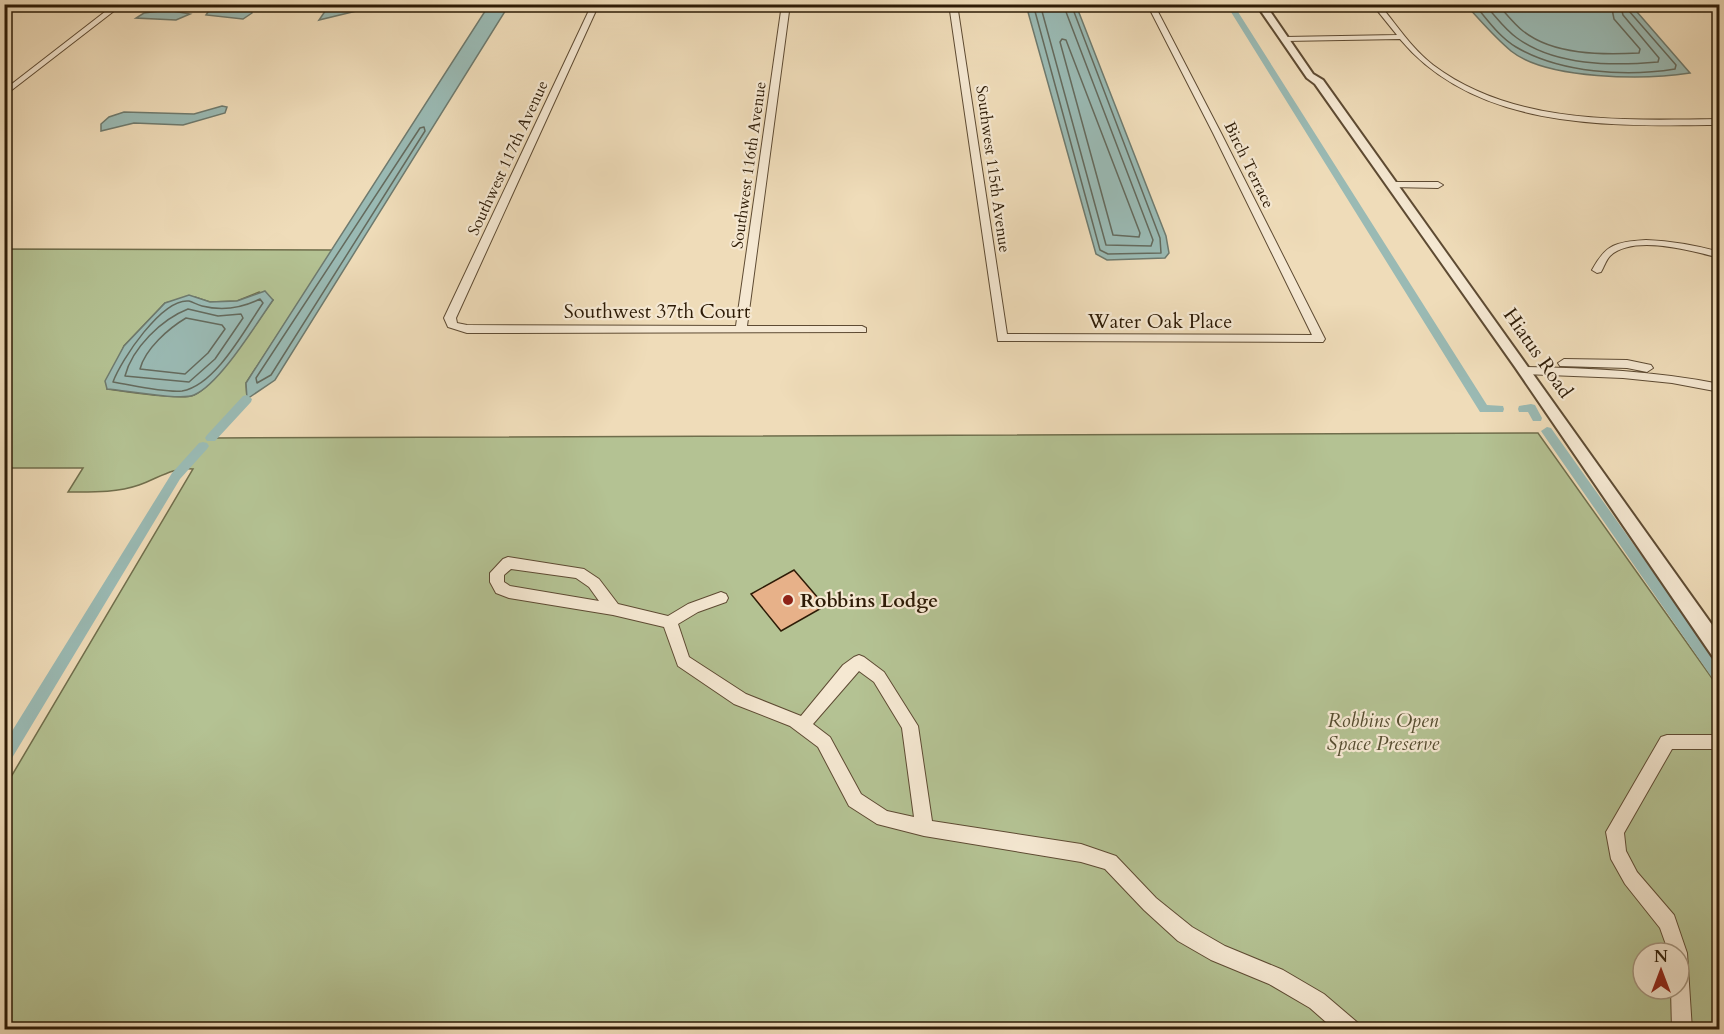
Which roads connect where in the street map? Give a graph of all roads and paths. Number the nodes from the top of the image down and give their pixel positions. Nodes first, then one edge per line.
1 (120, 4) edge
2 (596, 4) edge
3 (786, 4) edge
4 (953, 4) edge
5 (1150, 4) edge
6 (1260, 4) edge
7 (1269, 4) edge
8 (1376, 4) edge
9 (1402, 35) junction
10 (1361, 36) junction
11 (1287, 37) junction
12 (4, 94) edge
13 (1719, 122) edge
14 (1394, 185) junction
15 (1438, 185) dead end
16 (1719, 255) edge
17 (1597, 270) dead end
18 (452, 325) joint
19 (741, 329) junction
20 (862, 330) dead end
21 (1002, 338) joint
22 (1318, 339) joint
23 (1523, 367) junction
24 (1677, 379) junction
25 (1719, 388) edge
26 (721, 598) dead end
27 (614, 609) junction
28 (670, 622) junction
29 (1719, 651) edge
30 (802, 726) junction
31 (1719, 742) edge
32 (924, 828) junction
33 (1674, 941) edge
34 (1681, 1001) edge
35 (1351, 1029) edge
36 (1682, 1029) edge

1 - 12 street
2 - 18 street, Southwest 117th Avenue
3 - 19 street, Southwest 116th Avenue
4 - 21 street, Southwest 115th Avenue
5 - 22 street, Birch Terrace
6 - 11 street, Hiatus Road
7 - 11 street, Hiatus Road
8 - 9 street
9 - 10 street
9 - 10 street
9 - 13 street
10 - 11 street
10 - 11 street
11 - 14 street, Hiatus Road
14 - 15 street
14 - 23 street, Hiatus Road
16 - 17 street
18 - 19 street, Southwest 37th Court
19 - 20 street, Southwest 37th Court
21 - 22 street, Water Oak Place
23 - 24 street
23 - 24 street
23 - 29 street, Hiatus Road
24 - 25 street
26 - 28 street
27 - 27 street
27 - 28 street
28 - 30 street
30 - 32 street
30 - 32 street
31 - 33 street
32 - 35 street
34 - 36 street

